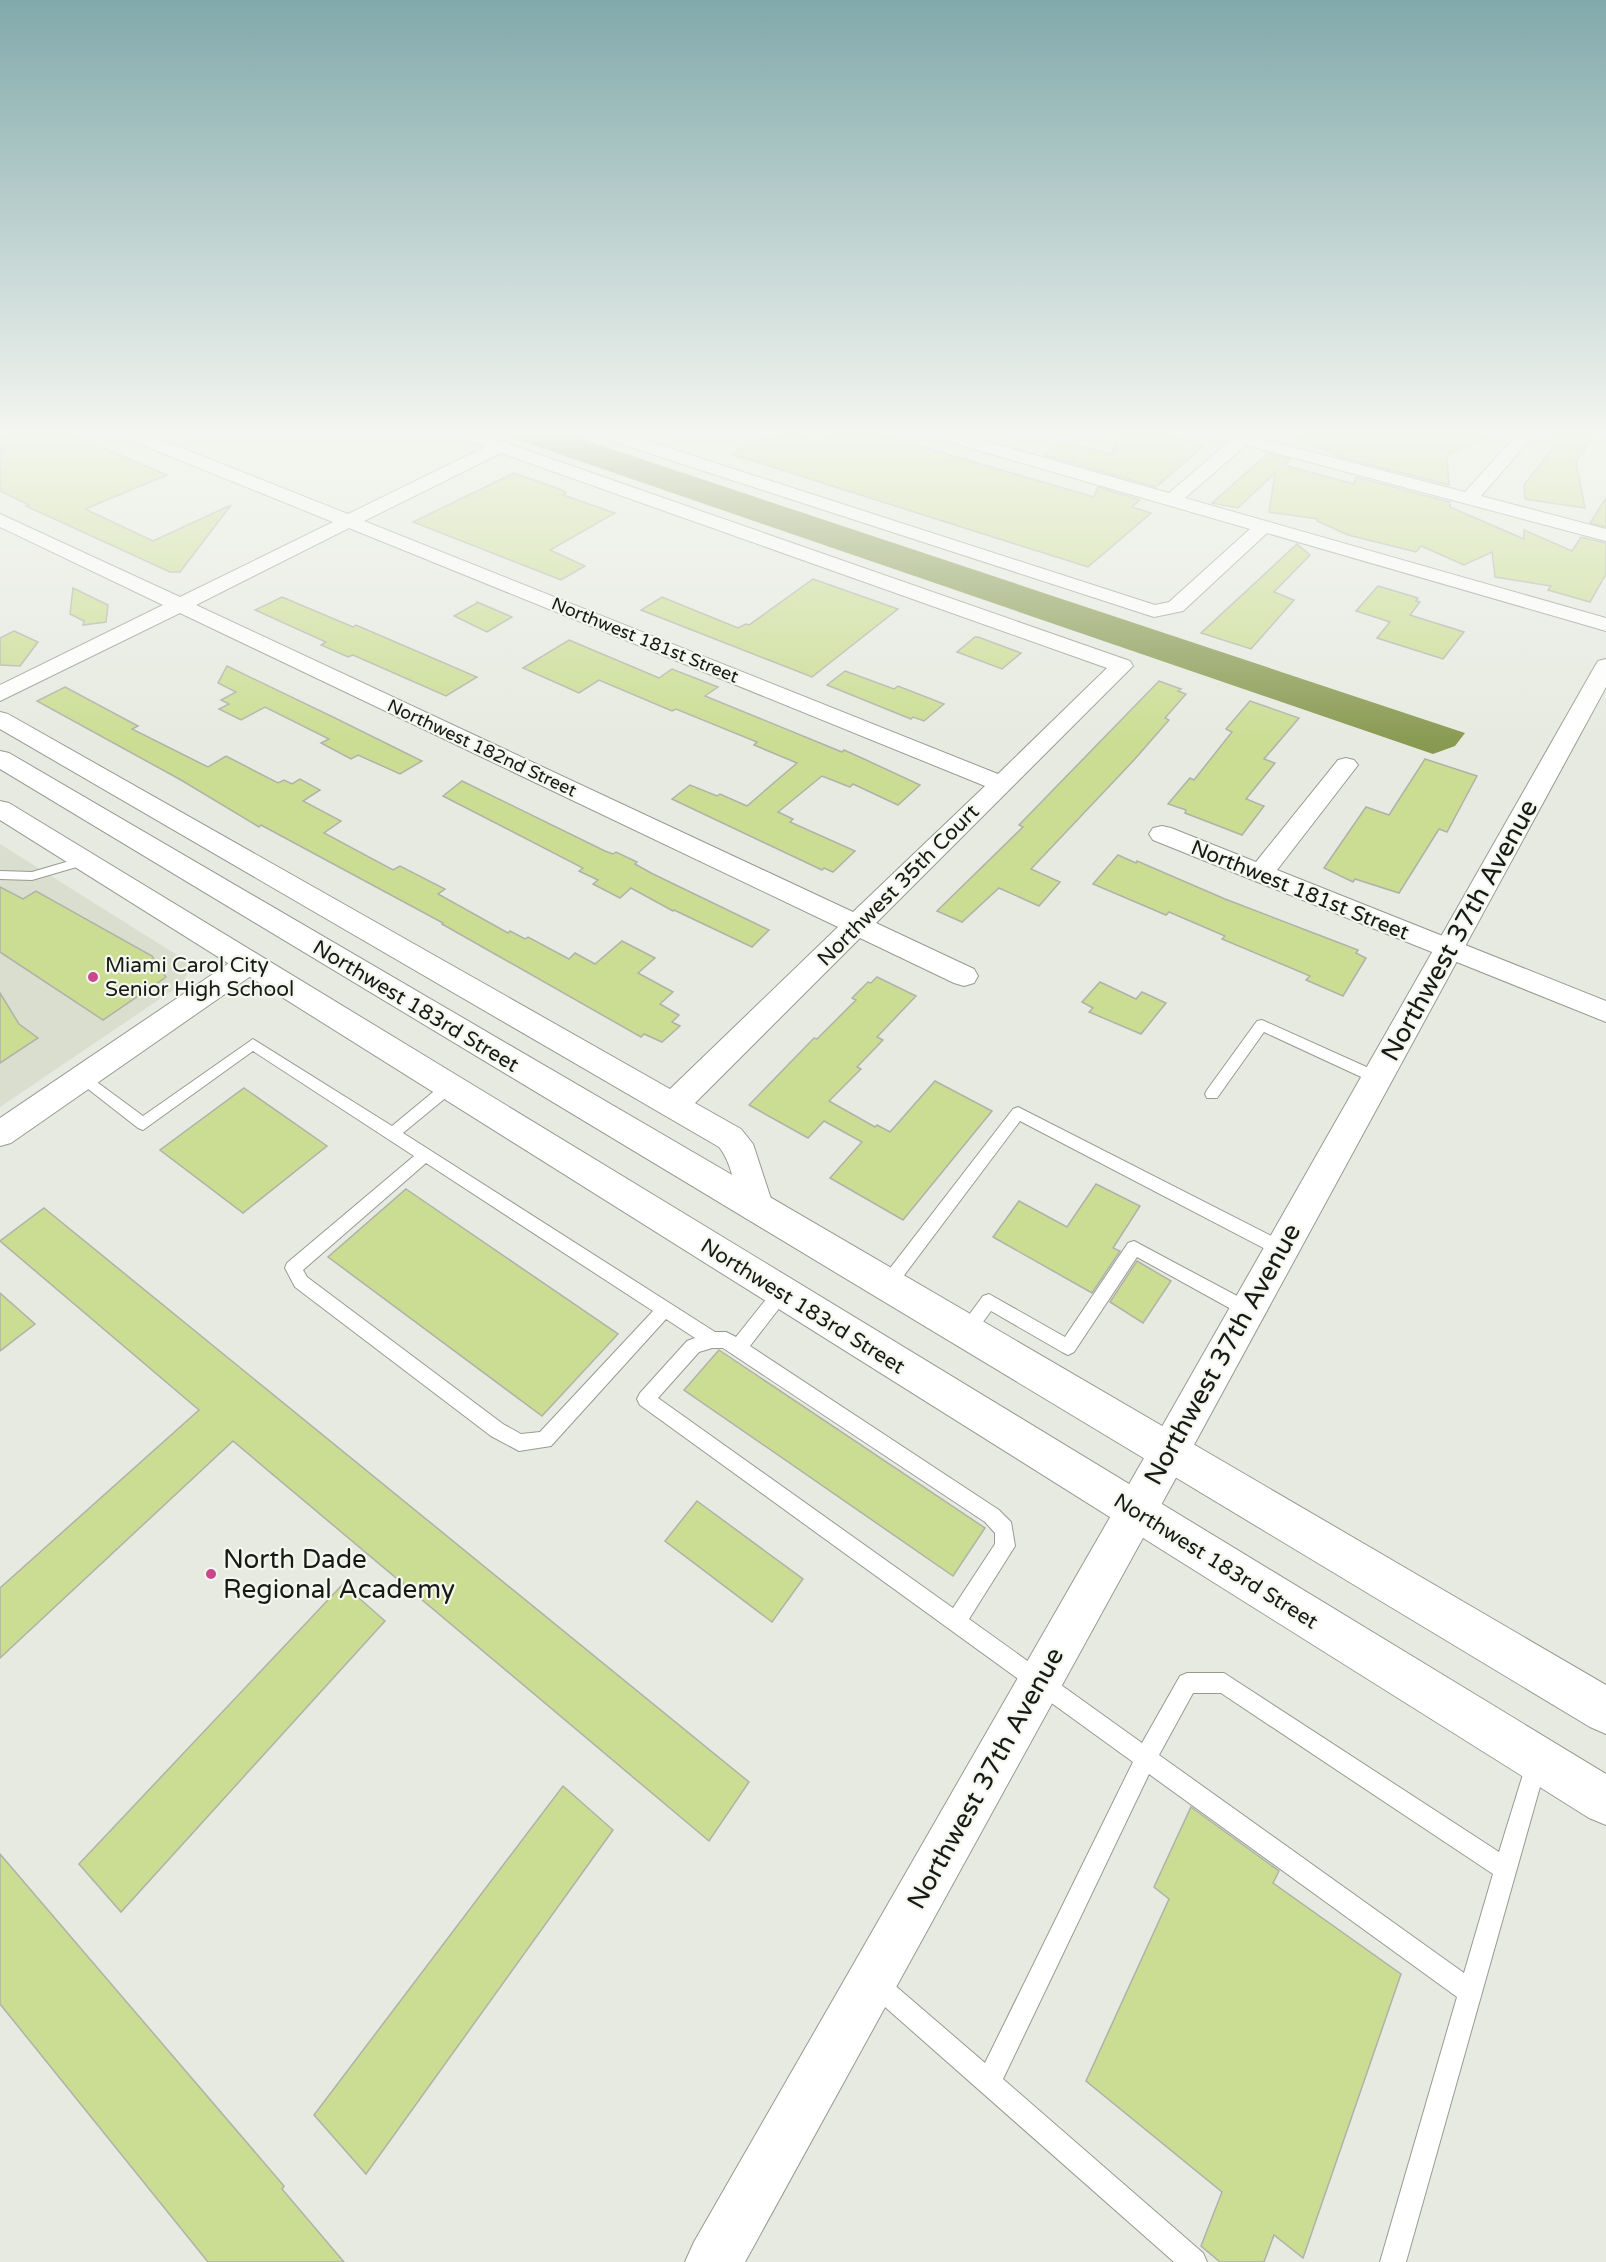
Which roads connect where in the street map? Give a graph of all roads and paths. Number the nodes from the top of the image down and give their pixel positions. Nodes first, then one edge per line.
1 (33, 536) edge
2 (321, 536) edge
3 (386, 536) edge
4 (754, 536) edge
5 (921, 536) edge
6 (1254, 536) edge
7 (1297, 536) edge
8 (181, 605) junction
9 (1606, 625) edge
10 (1606, 666) edge
11 (0, 694) edge
12 (0, 719) edge
13 (0, 758) edge
14 (1346, 765) dead end
15 (1002, 784) junction
16 (0, 809) edge
17 (1162, 834) dead end
18 (83, 861) junction
19 (1260, 874) junction
20 (0, 875) edge
21 (858, 926) junction
22 (1448, 950) junction
23 (342, 962) junction
24 (248, 964) junction
25 (964, 976) dead end
26 (1606, 1012) edge
27 (81, 1078) junction
28 (1377, 1078) junction
29 (448, 1087) junction
30 (1212, 1094) dead end
31 (674, 1104) junction
32 (0, 1134) edge
33 (392, 1134) junction
34 (424, 1155) junction
35 (757, 1208) junction
36 (1281, 1249) junction
37 (886, 1285) junction
38 (781, 1293) junction
39 (665, 1310) junction
40 (1248, 1310) junction
41 (966, 1332) junction
42 (712, 1340) junction
43 (739, 1347) junction
44 (1169, 1452) junction
45 (1135, 1511) junction
46 (956, 1621) junction
47 (1040, 1680) junction
48 (1606, 1711) edge
49 (1146, 1757) junction
50 (1537, 1759) junction
51 (1606, 1801) edge
52 (1506, 1870) junction
53 (872, 1980) junction
54 (1470, 1992) junction
55 (989, 2082) junction
56 (714, 2262) edge
57 (1194, 2262) edge
58 (1393, 2262) edge

1 - 8 street, Northwest 182nd Street
2 - 8 street
3 - 15 street, Northwest 181st Street
4 - 15 street, Northwest 35th Court
5 - 6 street
7 - 9 street
8 - 11 street
8 - 21 street, Northwest 182nd Street
10 - 22 main road, Northwest 37th Avenue
12 - 31 street
13 - 23 main road, Northwest 183rd Street
14 - 19 street
15 - 21 street, Northwest 35th Court
16 - 18 main road, Northwest 183rd Street
17 - 19 street, Northwest 181st Street
18 - 20 lane
18 - 24 main road, Northwest 183rd Street
19 - 22 street, Northwest 181st Street
21 - 25 street, Northwest 182nd Street
21 - 31 street, Northwest 35th Court
22 - 26 street, Northwest 181st Street
22 - 28 main road, Northwest 37th Avenue
23 - 24 main road
23 - 35 main road, Northwest 183rd Street
24 - 27 street
24 - 29 main road, Northwest 183rd Street
27 - 32 street
27 - 33 lane
28 - 30 lane
28 - 36 main road, Northwest 37th Avenue
29 - 33 lane
29 - 38 main road, Northwest 183rd Street
31 - 35 street
33 - 34 lane
34 - 39 lane
34 - 39 lane
35 - 37 main road, Northwest 183rd Street
36 - 37 lane
36 - 40 main road, Northwest 37th Avenue
37 - 41 main road, Northwest 183rd Street
38 - 43 lane
38 - 45 main road, Northwest 183rd Street
39 - 42 lane
40 - 41 lane
40 - 44 main road, Northwest 37th Avenue
41 - 44 main road, Northwest 183rd Street
42 - 43 lane
42 - 46 lane
43 - 46 lane
44 - 45 main road, Northwest 37th Avenue
44 - 48 main road, Northwest 183rd Street
45 - 47 main road, Northwest 37th Avenue
45 - 50 main road, Northwest 183rd Street
46 - 47 lane
47 - 49 lane
47 - 53 main road, Northwest 37th Avenue
49 - 52 lane
49 - 54 lane
49 - 55 lane
50 - 51 main road, Northwest 183rd Street
50 - 52 lane
52 - 54 lane
53 - 55 lane
53 - 56 main road, Northwest 37th Avenue
54 - 58 lane
55 - 57 lane

